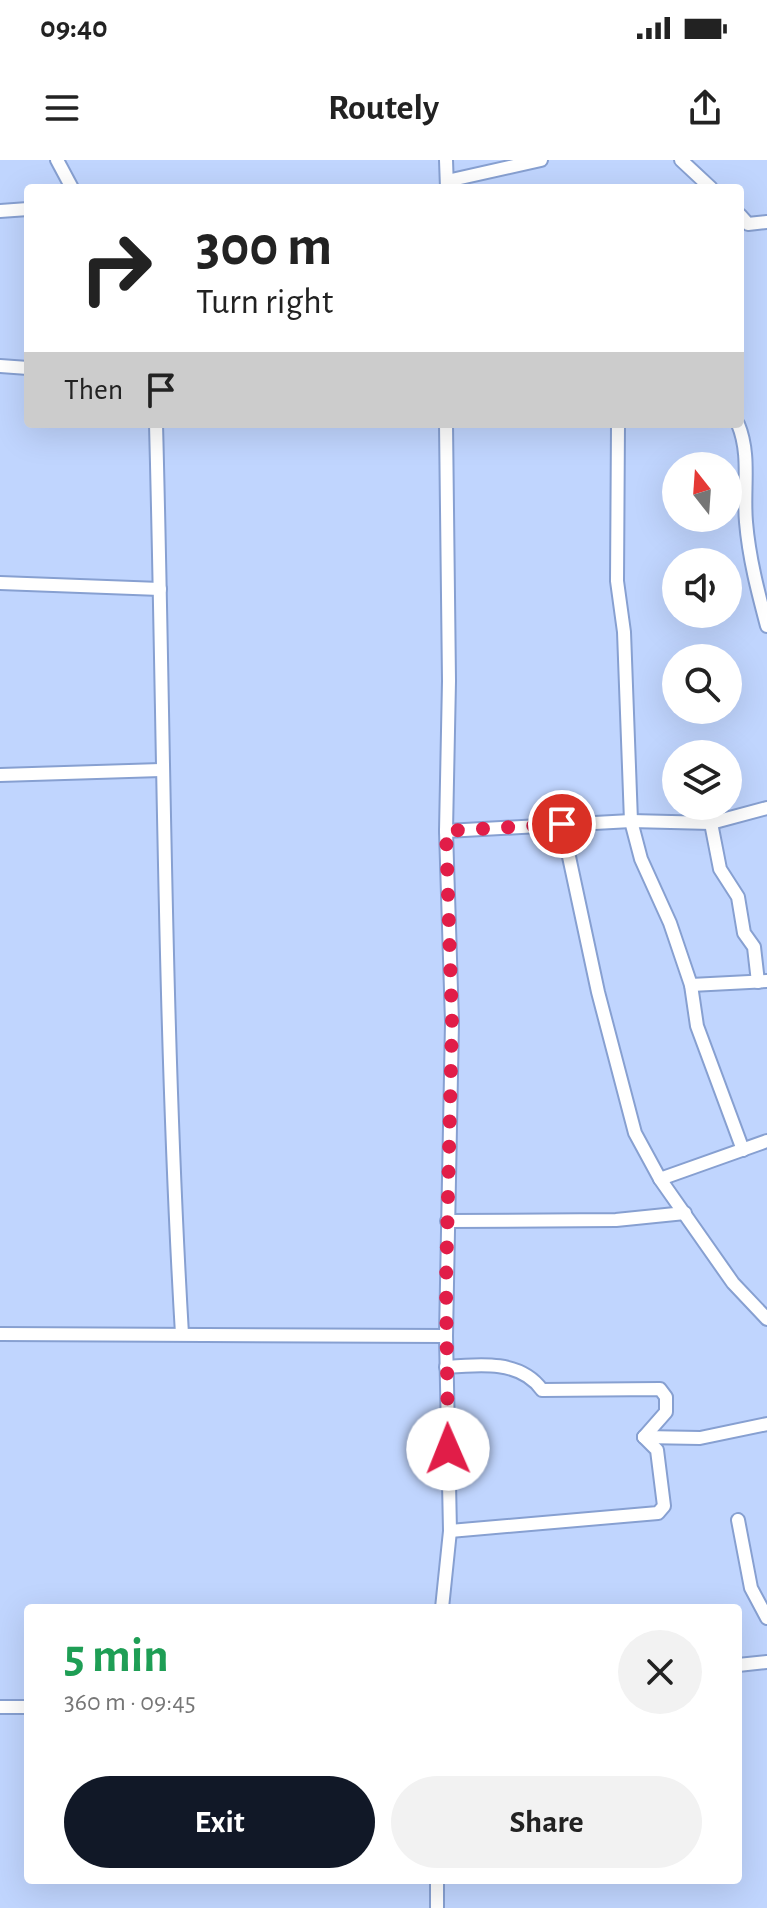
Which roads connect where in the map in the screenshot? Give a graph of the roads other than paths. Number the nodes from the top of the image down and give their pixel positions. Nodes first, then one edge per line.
1 (57, 160) edge
2 (446, 160) edge
3 (541, 160) edge
4 (681, 160) edge
5 (70, 184) edge
6 (447, 184) edge
7 (707, 184) edge
8 (24, 209) edge
9 (0, 211) edge
10 (744, 220) edge
11 (767, 222) edge
12 (0, 366) edge
13 (24, 368) edge
14 (156, 428) edge
15 (446, 428) edge
16 (618, 428) edge
17 (739, 428) edge
18 (0, 583) edge
19 (160, 589) junction
20 (767, 626) edge
21 (161, 770) junction
22 (0, 775) edge
23 (767, 808) edge
24 (631, 821) junction
25 (711, 823) junction
26 (562, 824) junction
27 (446, 831) junction
28 (762, 981) edge
29 (691, 985) junction
30 (767, 1141) edge
31 (743, 1150) junction
32 (660, 1179) junction
33 (685, 1213) junction
34 (447, 1221) junction
35 (767, 1319) edge
36 (0, 1334) edge
37 (182, 1334) junction
38 (446, 1336) junction
39 (446, 1367) junction
40 (767, 1424) edge
41 (644, 1437) junction
42 (738, 1520) dead end
43 (450, 1531) junction
44 (442, 1604) edge
45 (767, 1618) edge
46 (767, 1662) edge
47 (742, 1665) edge
48 (0, 1707) edge
49 (24, 1707) edge
50 (437, 1884) edge
51 (437, 1908) edge

1 - 5 street
2 - 6 street
3 - 6 street
4 - 7 street
8 - 9 street
10 - 11 street
12 - 13 street
14 - 19 street
15 - 27 street
16 - 24 street
17 - 20 street
18 - 19 street
19 - 21 street
21 - 22 street
21 - 37 street
23 - 25 street
24 - 25 street
24 - 26 street
24 - 29 street
25 - 28 street
26 - 27 street
26 - 32 street
27 - 34 street
28 - 29 street
29 - 31 street
30 - 31 street
31 - 32 street
32 - 33 street
33 - 34 street
33 - 35 street
34 - 38 street
36 - 37 street
37 - 38 street
38 - 39 street
39 - 41 street
39 - 43 street
40 - 41 street
41 - 43 street
42 - 45 street
43 - 44 street
46 - 47 street
48 - 49 street
50 - 51 street

